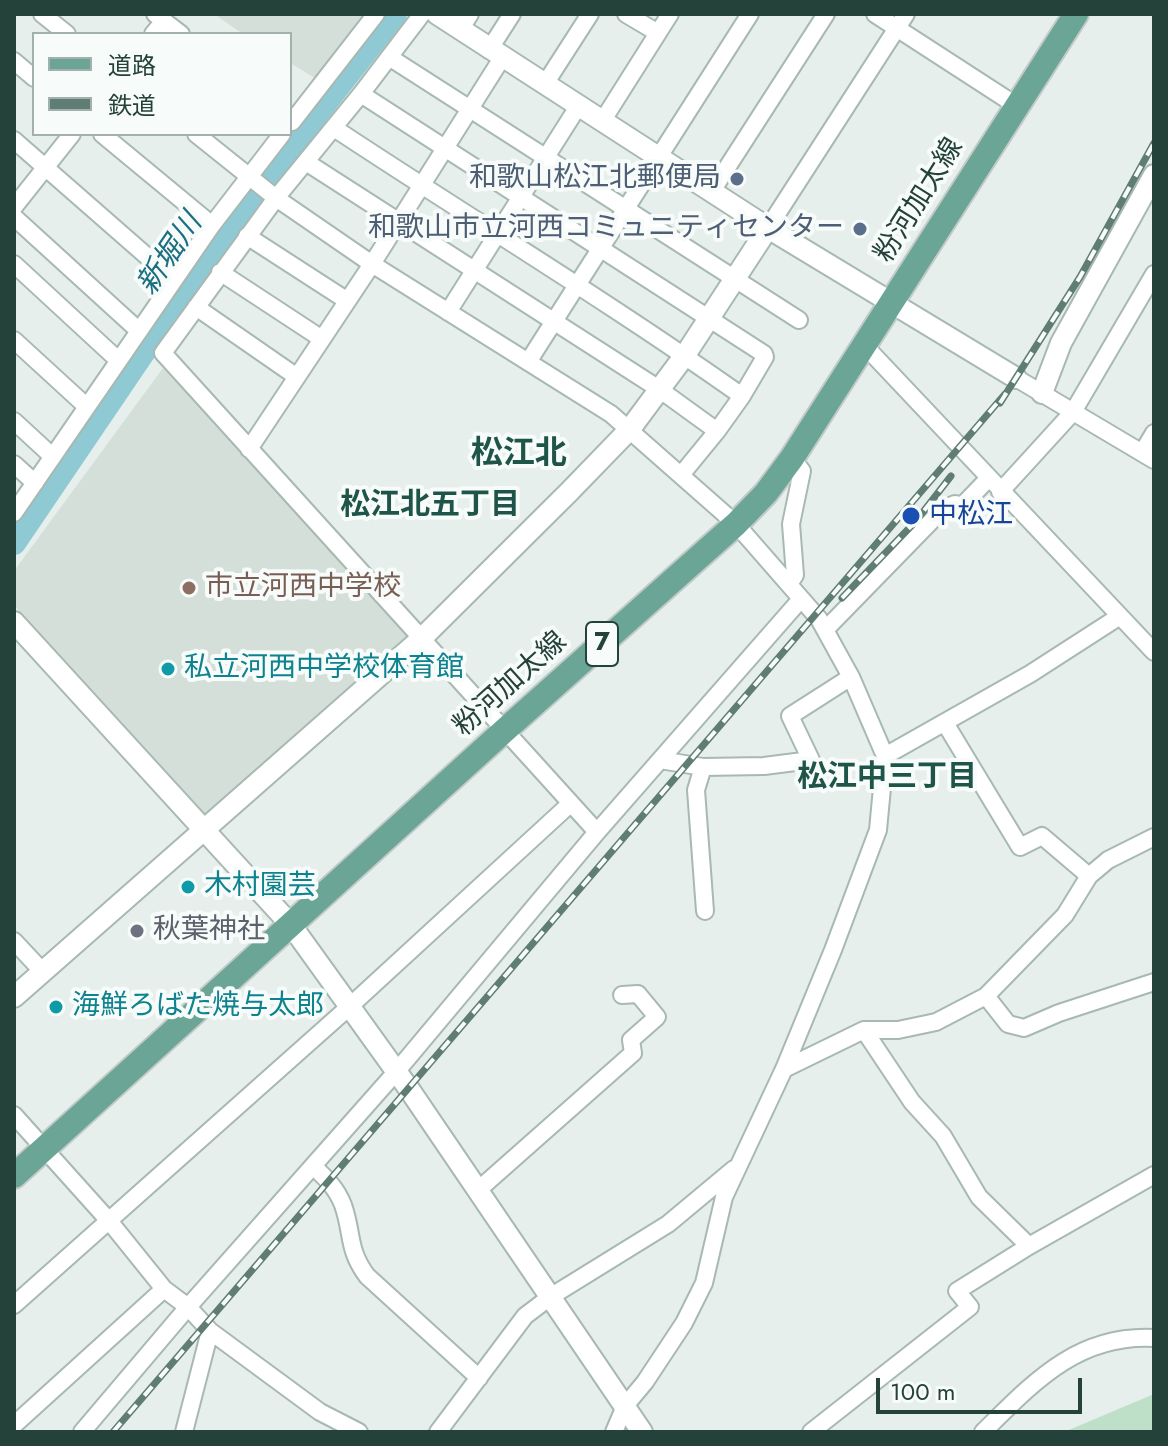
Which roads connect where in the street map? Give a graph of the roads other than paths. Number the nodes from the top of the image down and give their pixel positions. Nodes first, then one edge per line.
1 (42, 14) edge
2 (376, 14) edge
3 (422, 14) edge
4 (437, 14) edge
5 (512, 14) edge
6 (590, 14) edge
7 (626, 14) edge
8 (670, 14) edge
9 (750, 14) edge
10 (826, 14) edge
11 (875, 14) edge
12 (1076, 14) edge
13 (901, 21) edge
14 (465, 22) edge
15 (157, 23) edge
16 (64, 32) edge
17 (177, 32) edge
18 (658, 33) junction
19 (496, 54) junction
20 (389, 57) junction
21 (14, 61) edge
22 (32, 76) edge
23 (545, 84) junction
24 (361, 94) junction
25 (579, 105) junction
26 (1017, 106) junction
27 (471, 108) junction
28 (603, 120) junction
29 (292, 121) edge
30 (334, 128) junction
31 (70, 136) edge
32 (104, 136) edge
33 (199, 136) edge
34 (280, 136) edge
35 (14, 140) edge
36 (447, 148) junction
37 (659, 156) junction
38 (547, 157) junction
39 (306, 162) junction
40 (46, 167) junction
41 (1154, 175) edge
42 (249, 176) junction
43 (423, 185) junction
44 (712, 191) junction
45 (521, 197) junction
46 (276, 198) junction
47 (14, 207) edge
48 (627, 208) junction
49 (14, 217) edge
50 (399, 223) junction
51 (212, 225) junction
52 (768, 228) junction
53 (497, 234) junction
54 (247, 236) junction
55 (603, 248) junction
56 (14, 264) edge
57 (372, 264) junction
58 (474, 271) junction
59 (220, 272) junction
60 (1154, 274) edge
61 (735, 278) junction
62 (174, 280) junction
63 (578, 284) junction
64 (346, 300) junction
65 (891, 304) junction
66 (196, 307) junction
67 (448, 312) junction
68 (710, 317) junction
69 (799, 320) dead end
70 (554, 322) junction
71 (138, 330) junction
72 (322, 339) junction
73 (14, 340) edge
74 (864, 345) junction
75 (685, 355) junction
76 (118, 360) junction
77 (528, 362) junction
78 (297, 377) junction
79 (1016, 378) joint
80 (659, 389) junction
81 (1042, 393) junction
82 (742, 396) junction
83 (86, 406) junction
84 (1073, 412) junction
85 (14, 421) edge
86 (630, 429) junction
87 (717, 431) junction
88 (1154, 433) edge
89 (249, 449) junction
90 (52, 456) junction
91 (1148, 456) edge
92 (792, 458) junction
93 (14, 464) edge
94 (681, 475) junction
95 (988, 479) junction
96 (35, 483) junction
97 (1000, 492) junction
98 (14, 513) edge
99 (736, 524) junction
100 (789, 584) junction
101 (801, 599) junction
102 (1120, 616) junction
103 (14, 622) edge
104 (825, 630) junction
105 (421, 639) junction
106 (1154, 652) edge
107 (851, 677) junction
108 (945, 723) junction
109 (505, 730) junction
110 (885, 756) junction
111 (660, 760) junction
112 (703, 767) junction
113 (570, 804) junction
114 (205, 832) junction
115 (597, 832) junction
116 (1154, 837) edge
117 (1089, 876) junction
118 (705, 911) dead end
119 (291, 925) junction
120 (14, 941) edge
121 (43, 972) junction
122 (1154, 982) edge
123 (622, 995) dead end
124 (986, 996) junction
125 (14, 997) edge
126 (349, 1007) junction
127 (864, 1030) junction
128 (784, 1069) junction
129 (396, 1072) junction
130 (14, 1115) edge
131 (45, 1149) junction
132 (738, 1165) junction
133 (313, 1166) junction
134 (1154, 1175) edge
135 (14, 1176) edge
136 (477, 1191) junction
137 (110, 1222) junction
138 (1029, 1246) junction
139 (164, 1289) junction
140 (550, 1297) junction
141 (14, 1305) edge
142 (188, 1307) junction
143 (210, 1331) junction
144 (1154, 1338) edge
145 (479, 1378) junction
146 (625, 1406) junction
147 (14, 1425) edge
148 (82, 1432) edge
149 (184, 1432) edge
150 (359, 1432) edge
151 (439, 1432) edge
152 (614, 1432) edge
153 (642, 1432) edge
154 (811, 1432) edge
155 (983, 1432) edge

1 - 16 street
2 - 29 street
3 - 20 street
4 - 14 street
5 - 19 street
6 - 23 street
7 - 18 street
8 - 18 street
9 - 37 street
10 - 44 street
11 - 13 street
12 - 26 main road, 粉河加太線 / 7
13 - 26 street
13 - 52 street
14 - 19 street
15 - 17 street
18 - 28 street
19 - 23 street
19 - 27 street
20 - 24 street
20 - 27 street
21 - 22 street
23 - 25 street
24 - 30 street
24 - 36 street
25 - 28 street
25 - 38 street
26 - 65 main road, 粉河加太線 / 7
27 - 36 street
27 - 38 street
28 - 37 street
30 - 39 street
30 - 43 street
31 - 40 street
32 - 51 street
33 - 42 street
34 - 42 street
35 - 40 street
36 - 43 street
36 - 45 street
37 - 44 street
37 - 48 street
38 - 45 street
38 - 48 street
39 - 46 street
39 - 50 street
40 - 47 street
40 - 62 street
41 - 81 street
42 - 46 street
42 - 51 street
43 - 50 street
43 - 53 street
44 - 52 street
45 - 53 street
45 - 55 street
46 - 54 street
46 - 57 street
48 - 55 street
48 - 61 street
49 - 71 street
50 - 57 street
50 - 58 street
51 - 62 street
52 - 61 street
52 - 65 street
53 - 58 street
53 - 63 street
54 - 59 street
54 - 64 street
55 - 63 street
55 - 68 street
56 - 76 street
57 - 64 street
57 - 67 street
58 - 67 street
58 - 70 street
59 - 66 street
59 - 72 street
60 - 84 street
61 - 68 street
61 - 69 street
62 - 71 street
63 - 70 street
63 - 75 street
64 - 72 street
65 - 74 main road, 粉河加太線 / 7
65 - 79 street
66 - 78 street
66 - 89 street
67 - 77 street
68 - 75 street
68 - 82 street
70 - 77 street
70 - 80 street
71 - 76 street
72 - 78 street
73 - 83 street
74 - 92 main road, 粉河加太線 / 7
74 - 95 street
75 - 80 street
75 - 82 street
76 - 83 street
77 - 86 street
78 - 89 street
79 - 81 street
80 - 86 street
80 - 87 street
81 - 84 street
82 - 87 street
83 - 90 street
84 - 91 street
84 - 97 street
85 - 90 street
86 - 94 street
86 - 105 street
87 - 94 street
88 - 91 street
89 - 105 street
90 - 96 street
92 - 99 main road, 粉河加太線 / 7
92 - 100 street
93 - 96 street
94 - 99 street
95 - 97 street
95 - 104 street
96 - 98 street
97 - 102 street
99 - 100 street
99 - 109 main road, 粉河加太線 / 7
100 - 101 street
101 - 104 street
101 - 111 street
102 - 106 street
102 - 108 street
103 - 114 street
104 - 107 street
105 - 109 street
105 - 114 street
107 - 110 street
107 - 112 street
108 - 110 street
108 - 117 street
109 - 113 street
109 - 119 main road, 粉河加太線 / 7
110 - 128 street
111 - 112 street
111 - 115 street
112 - 118 street
113 - 115 street
113 - 126 street
114 - 119 street
114 - 121 street
115 - 129 street
116 - 117 street
117 - 124 street
119 - 126 street
119 - 131 main road, 粉河加太線 / 7
120 - 121 street
121 - 125 street
122 - 124 street
123 - 136 street
124 - 127 street
126 - 129 street
126 - 137 street
127 - 128 street
127 - 138 street
128 - 132 street
129 - 133 street
129 - 136 street
130 - 131 street
131 - 135 main road, 粉河加太線 / 7
131 - 137 street
132 - 140 street
132 - 146 street
133 - 142 street
133 - 145 street
134 - 138 street
136 - 140 street
137 - 139 street
137 - 141 street
138 - 154 street
139 - 142 street
139 - 147 street
140 - 145 street
140 - 146 street
142 - 143 street
142 - 148 street
143 - 149 street
143 - 150 street
144 - 155 street
145 - 151 street
146 - 152 street
146 - 153 street

